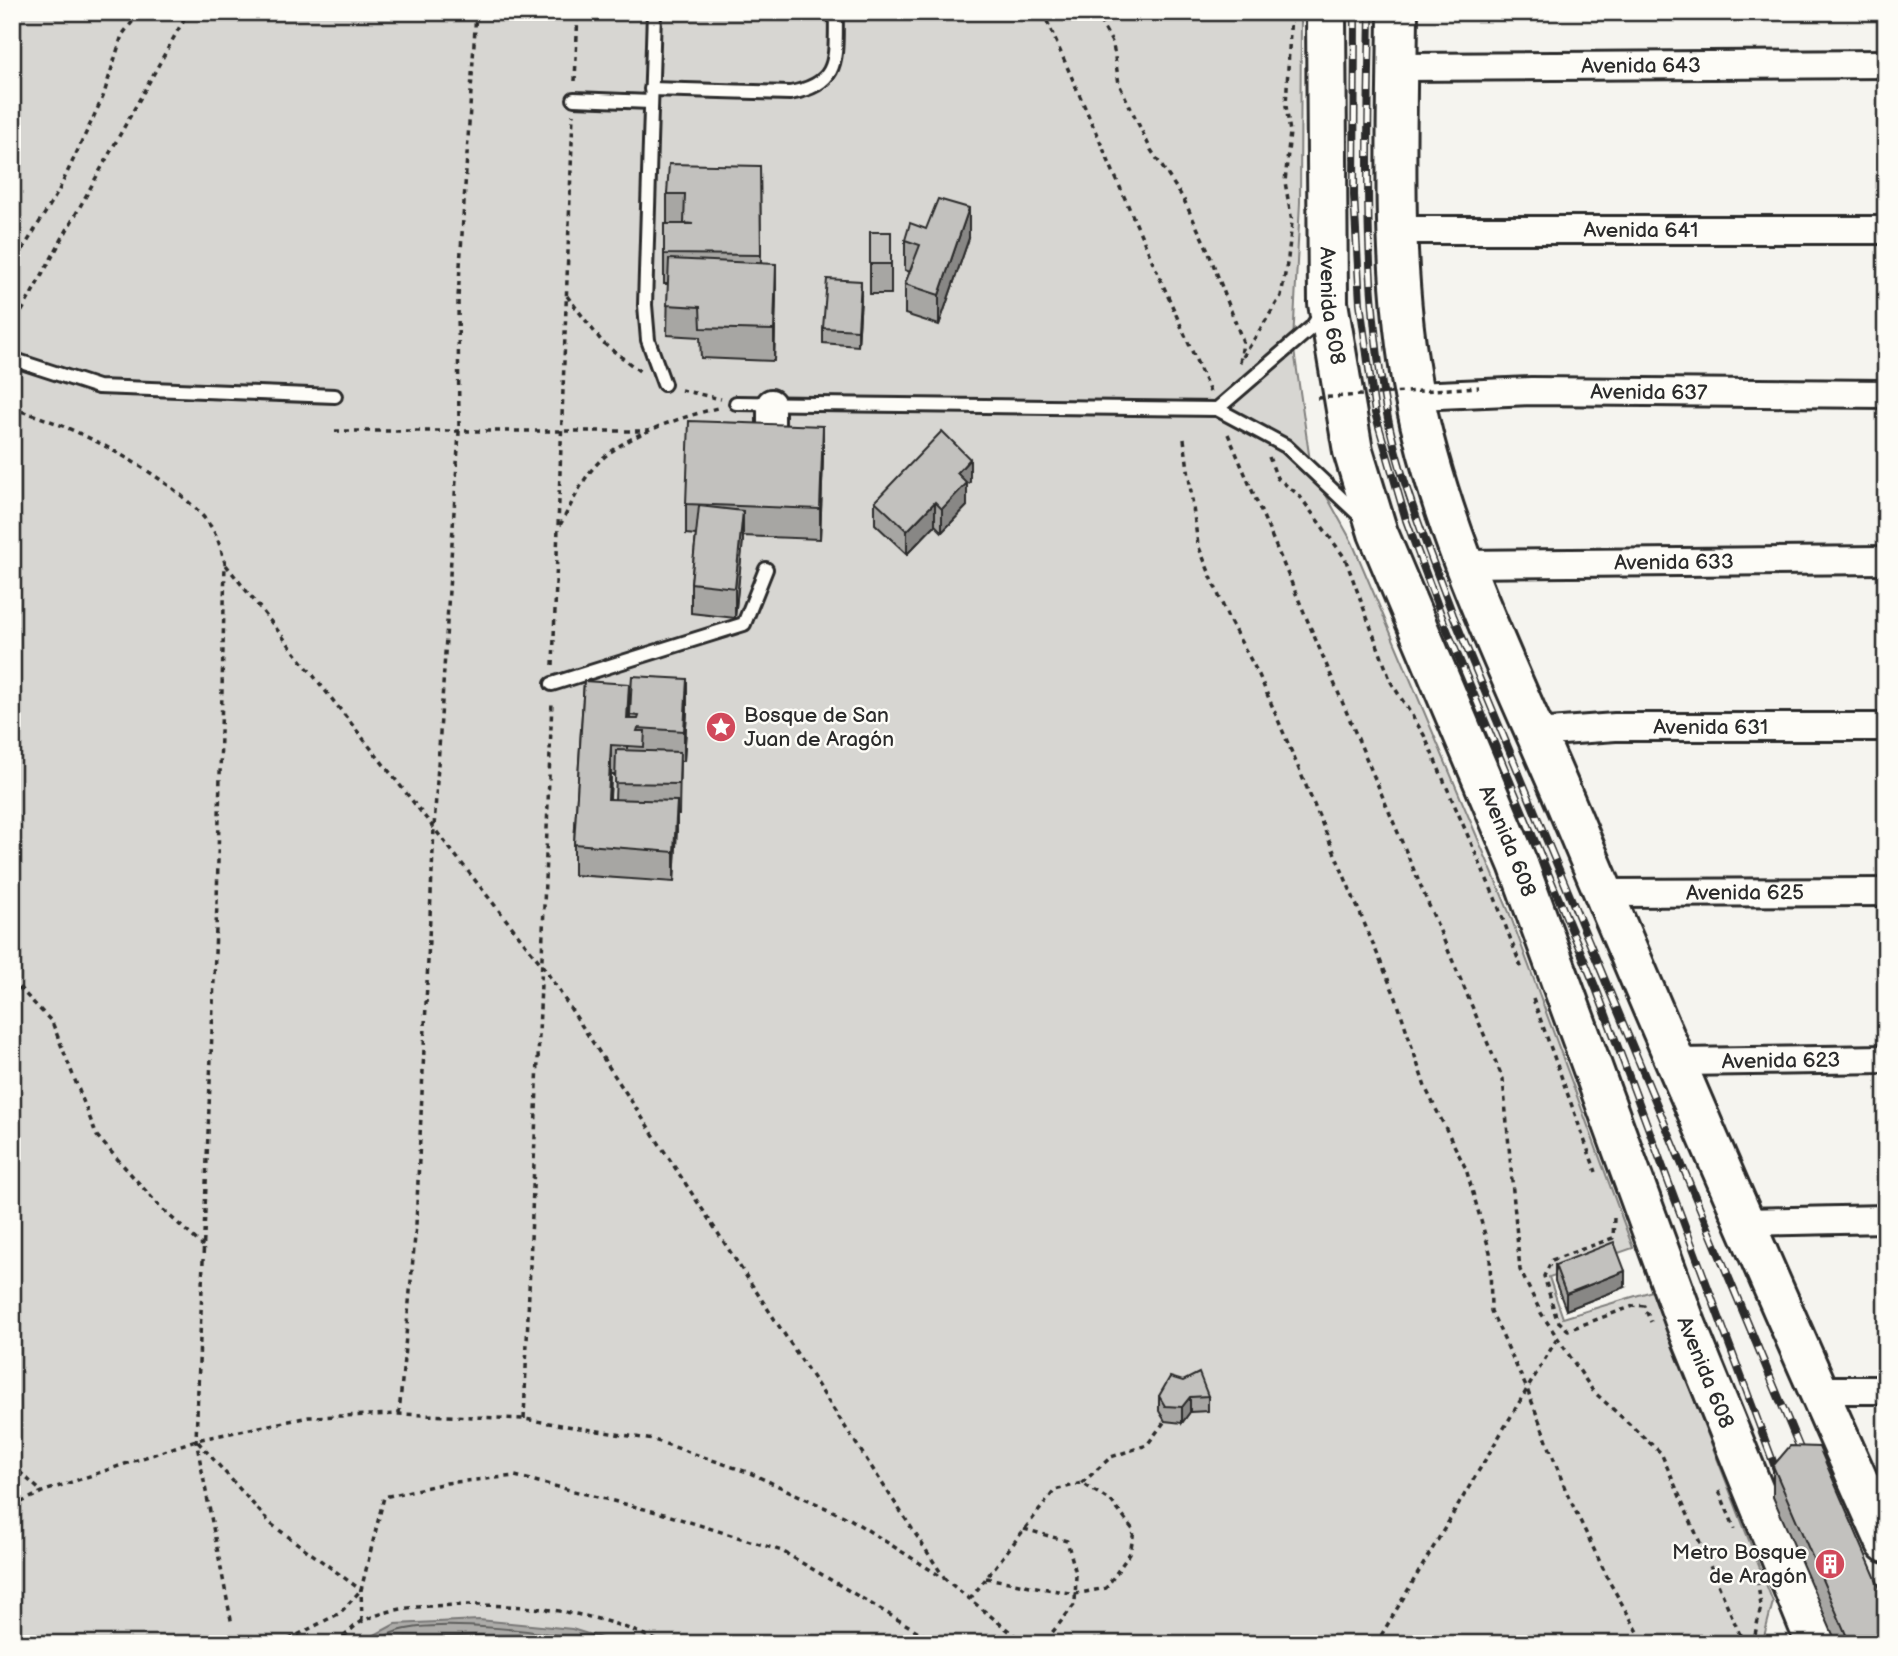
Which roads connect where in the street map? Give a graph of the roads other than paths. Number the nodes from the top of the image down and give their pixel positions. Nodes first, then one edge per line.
1 (654, 12) edge
2 (836, 12) edge
3 (1326, 12) edge
4 (1398, 12) edge
5 (1886, 64) edge
6 (1398, 66) junction
7 (651, 95) junction
8 (574, 99) road end
9 (1398, 230) junction
10 (1886, 230) edge
11 (1328, 303) junction
12 (12, 359) edge
13 (664, 384) dead end
14 (1886, 394) edge
15 (335, 396) dead end
16 (1415, 396) junction
17 (736, 403) road end
18 (771, 403) junction
19 (1217, 409) junction
20 (771, 455) edge
21 (1378, 533) junction
22 (1886, 560) edge
23 (1464, 564) junction
24 (766, 569) dead end
25 (552, 684) road end
26 (1886, 727) edge
27 (1536, 733) junction
28 (1886, 892) edge
29 (1604, 893) junction
30 (1886, 1059) edge
31 (1678, 1062) junction
32 (1886, 1219) edge
33 (1745, 1222) junction
34 (1819, 1390) junction
35 (1886, 1390) edge
36 (1886, 1543) edge
37 (1816, 1644) edge

1 - 7 lane
2 - 7 lane
3 - 11 highway, Avenida 608
4 - 6 highway
5 - 6 street, Avenida 643
6 - 9 highway
7 - 8 lane
7 - 13 lane
9 - 10 street, Avenida 641
9 - 16 highway
11 - 19 lane
11 - 21 highway, Avenida 608
12 - 15 lane
14 - 16 street, Avenida 637
16 - 23 highway
17 - 18 lane
18 - 19 lane
18 - 20 street
19 - 21 lane
21 - 37 highway, Avenida 608
22 - 23 street, Avenida 633
23 - 27 highway
24 - 25 lane
26 - 27 street, Avenida 631
27 - 29 highway
28 - 29 street, Avenida 625
29 - 31 highway
30 - 31 street, Avenida 623
31 - 33 highway
32 - 33 street
33 - 34 highway
34 - 35 street
34 - 36 highway

